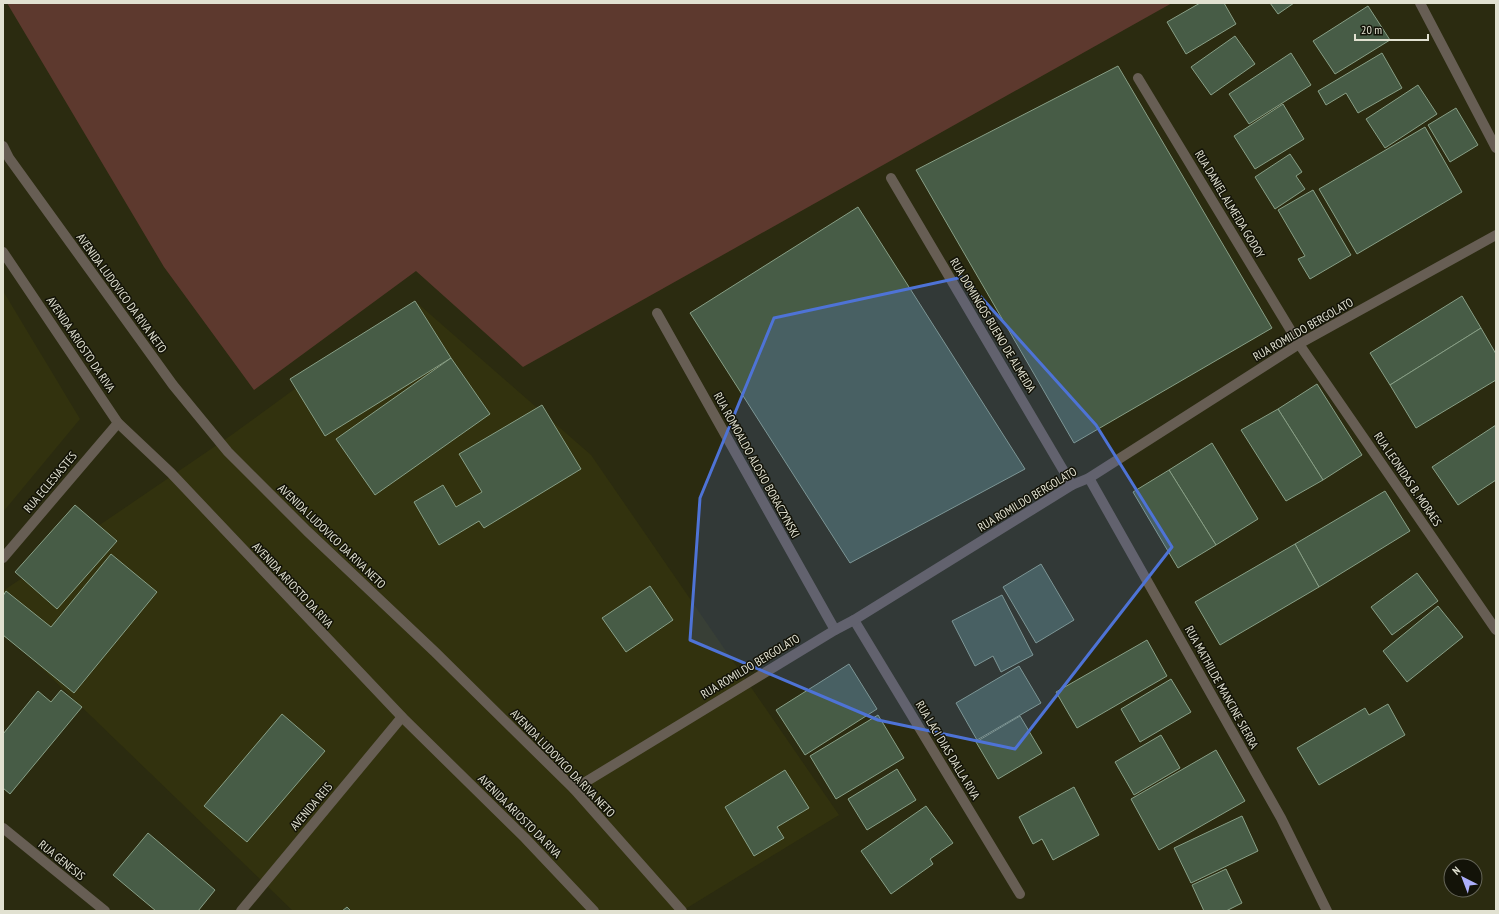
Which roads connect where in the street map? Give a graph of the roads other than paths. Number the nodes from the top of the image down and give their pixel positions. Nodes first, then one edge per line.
1 (1420, 3) edge
2 (1138, 78) dead end
3 (3, 146) edge
4 (1496, 148) edge
5 (891, 178) dead end
6 (1496, 235) edge
7 (3, 252) edge
8 (657, 313) dead end
9 (1300, 344) junction
10 (118, 423) junction
11 (1089, 478) junction
12 (1072, 485) junction
13 (3, 558) edge
14 (854, 620) junction
15 (835, 630) junction
16 (1496, 630) edge
17 (402, 718) junction
18 (574, 789) junction
19 (3, 828) edge
20 (1020, 894) dead end
21 (105, 911) edge
22 (241, 911) edge
23 (594, 911) edge
24 (682, 911) edge
25 (1327, 911) edge

1 - 4 street
2 - 9 street, RUA DANIEL ALMEIDA GODOY
3 - 18 street, AVENIDA LUDOVICO DA RIVA NETO
5 - 12 street, RUA DOMINGOS BUENO DE ALMEIDA
6 - 9 street, RUA ROMILDO BERGOLATO
7 - 10 street, AVENIDA ARIOSTO DA RIVA
8 - 15 street, RUA ROMOALDO ALOSIO BORACZYNSKI
9 - 11 street, RUA ROMILDO BERGOLATO
9 - 16 street, RUA LEONIDAS B. MORAES
10 - 13 street, RUA ECLESIASTES
10 - 17 street, AVENIDA ARIOSTO DA RIVA
11 - 12 street, RUA ROMILDO BERGOLATO
11 - 25 street, RUA MATHILDE MANCINE SIERRA
12 - 14 street, RUA ROMILDO BERGOLATO
14 - 15 street, RUA ROMILDO BERGOLATO
14 - 20 street, RUA LACI DIAS DALLA RIVA
15 - 18 street, RUA ROMILDO BERGOLATO
17 - 22 street, AVENIDA REIS
17 - 23 street, AVENIDA ARIOSTO DA RIVA
18 - 24 street, AVENIDA LUDOVICO DA RIVA NETO
19 - 21 street, RUA GENESIS

